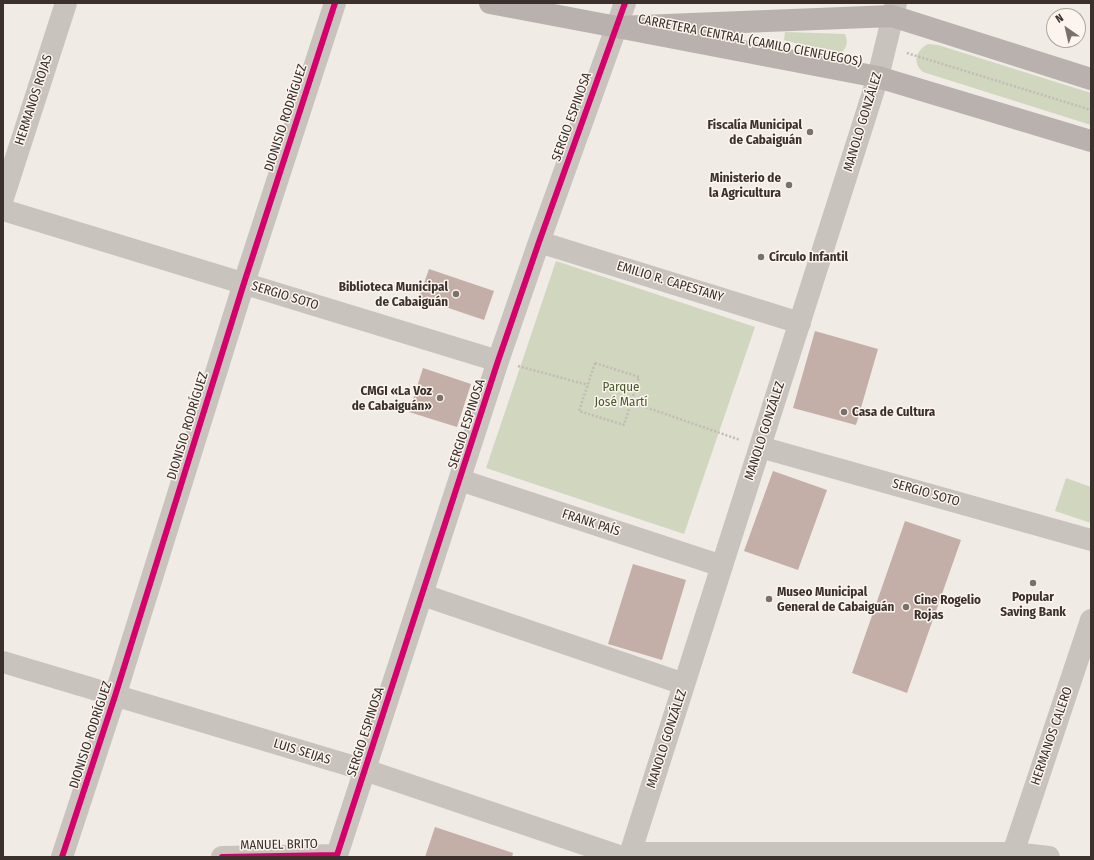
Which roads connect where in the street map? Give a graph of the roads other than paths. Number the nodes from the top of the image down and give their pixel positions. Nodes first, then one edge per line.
1 (66, 3) edge
2 (335, 3) edge
3 (490, 3) edge
4 (625, 3) edge
5 (894, 10) edge
6 (617, 27) junction
7 (878, 77) junction
8 (1091, 79) edge
9 (1091, 141) edge
10 (3, 198) edge
11 (3, 210) edge
12 (540, 242) junction
13 (244, 283) junction
14 (800, 323) junction
15 (498, 361) junction
16 (760, 447) junction
17 (460, 480) junction
18 (1091, 540) edge
19 (722, 566) junction
20 (423, 595) junction
21 (1091, 620) edge
22 (3, 662) edge
23 (684, 684) junction
24 (115, 696) junction
25 (365, 770) junction
26 (1013, 852) junction
27 (337, 855) joint
28 (627, 856) edge
29 (62, 857) edge
30 (222, 857) edge
31 (1050, 857) edge

1 - 10 street, HERMANOS ROJAS
2 - 13 street, DIONISIO RODRÍGUEZ
3 - 6 main road, CARRETERA CENTRAL (CAMILO CIENFUEGOS)
4 - 6 street, SERGIO ESPINOSA
5 - 6 main road, CARRETERA CENTRAL (CAMILO CIENFUEGOS)
5 - 7 street, MANOLO GONZÁLEZ
5 - 8 main road, CARRETERA CENTRAL (CAMILO CIENFUEGOS)
6 - 7 main road, CARRETERA CENTRAL (CAMILO CIENFUEGOS)
6 - 12 street, SERGIO ESPINOSA
7 - 9 main road, CARRETERA CENTRAL (CAMILO CIENFUEGOS)
7 - 14 street, MANOLO GONZÁLEZ
11 - 13 street, SERGIO SOTO
12 - 14 street, EMILIO R. CAPESTANY
12 - 15 street, SERGIO ESPINOSA
13 - 15 street, SERGIO SOTO
13 - 24 street, DIONISIO RODRÍGUEZ
14 - 16 street, MANOLO GONZÁLEZ
15 - 17 street, SERGIO ESPINOSA
16 - 18 street, SERGIO SOTO
16 - 19 street, MANOLO GONZÁLEZ
17 - 19 street, FRANK PAÍS
17 - 20 street, SERGIO ESPINOSA
19 - 23 street, MANOLO GONZÁLEZ
20 - 23 street
20 - 25 street, SERGIO ESPINOSA
21 - 26 street, HERMANOS CALERO
22 - 24 street, LUIS SEIJAS
23 - 28 street, MANOLO GONZÁLEZ
24 - 25 street, LUIS SEIJAS
24 - 29 street, DIONISIO RODRÍGUEZ
25 - 27 street, SERGIO ESPINOSA
25 - 28 street, LUIS SEIJAS
26 - 28 street, LUIS SEIJAS
26 - 31 street, LUIS SEIJAS
27 - 30 street, MANUEL BRITO

